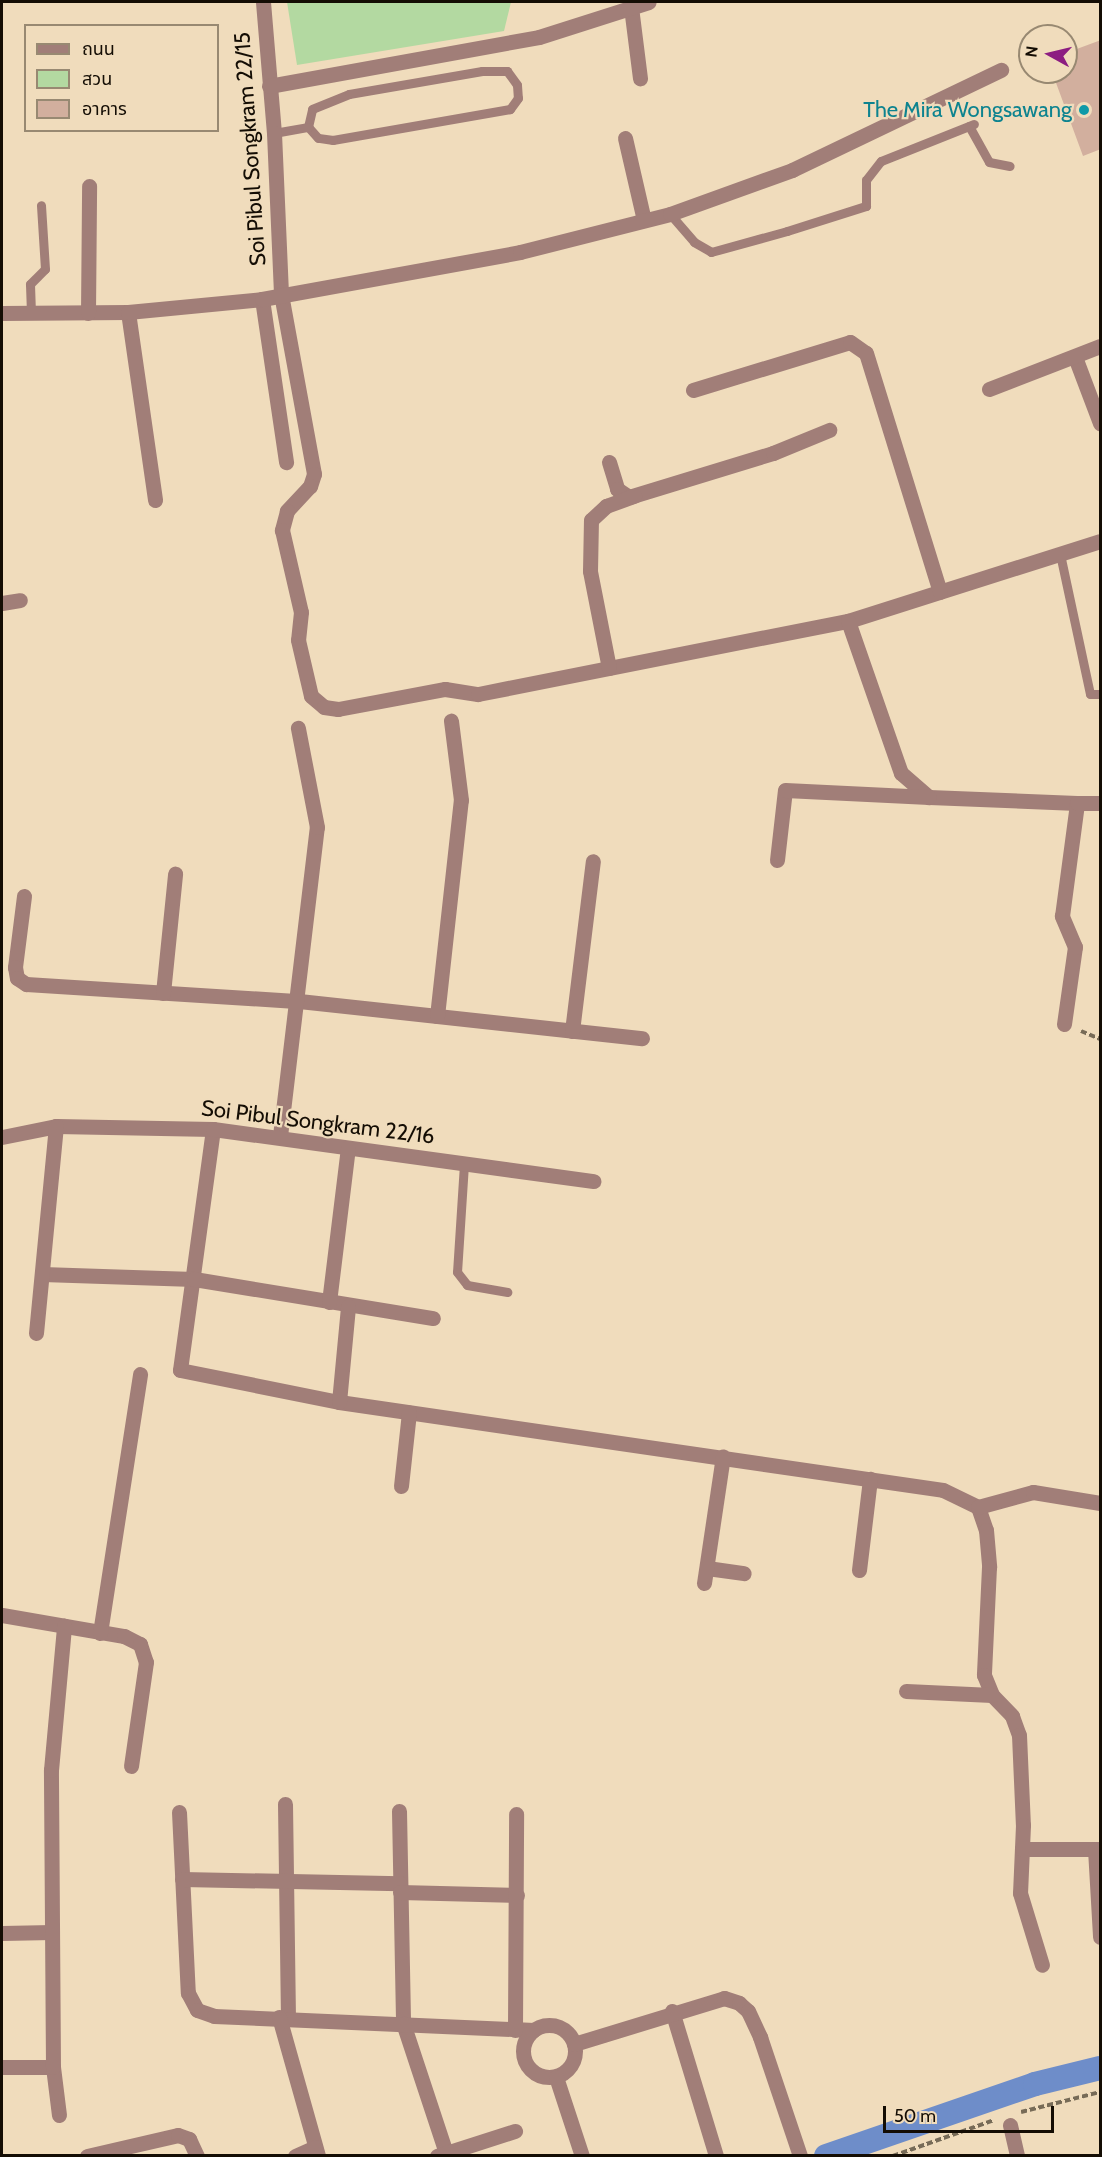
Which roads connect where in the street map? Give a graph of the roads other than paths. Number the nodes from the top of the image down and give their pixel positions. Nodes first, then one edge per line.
1 (262, 2) edge
2 (649, 2) edge
3 (631, 7) junction
4 (1000, 70) dead end
5 (640, 78) dead end
6 (269, 86) junction
7 (308, 127) junction
8 (274, 133) junction
9 (625, 138) dead end
10 (1010, 166) dead end
11 (89, 186) dead end
12 (41, 205) dead end
13 (670, 214) junction
14 (644, 220) junction
15 (281, 294) junction
16 (262, 299) junction
17 (128, 312) junction
18 (2, 313) edge
19 (88, 313) junction
20 (30, 314) junction
21 (1101, 346) edge
22 (1076, 357) junction
23 (989, 389) dead end
24 (693, 390) dead end
25 (1101, 423) edge
26 (830, 430) dead end
27 (286, 462) dead end
28 (609, 462) dead end
29 (634, 496) junction
30 (155, 500) dead end
31 (1101, 542) edge
32 (1060, 554) junction
33 (940, 592) junction
34 (20, 600) dead end
35 (2, 603) edge
36 (848, 621) junction
37 (609, 668) junction
38 (1101, 694) edge
39 (451, 721) dead end
40 (298, 728) dead end
41 (928, 797) junction
42 (1101, 803) edge
43 (1077, 804) junction
44 (777, 860) dead end
45 (593, 861) dead end
46 (175, 874) dead end
47 (24, 896) dead end
48 (163, 993) junction
49 (299, 1001) junction
50 (437, 1016) junction
51 (1064, 1024) dead end
52 (572, 1031) junction
53 (642, 1038) dead end
54 (56, 1126) junction
55 (213, 1129) junction
56 (280, 1136) junction
57 (2, 1137) edge
58 (348, 1148) junction
59 (464, 1164) junction
60 (593, 1181) dead end
61 (42, 1274) junction
62 (194, 1279) junction
63 (507, 1292) dead end
64 (329, 1302) junction
65 (348, 1306) junction
66 (433, 1318) dead end
67 (36, 1333) dead end
68 (140, 1374) dead end
69 (339, 1402) junction
70 (410, 1412) junction
71 (723, 1456) junction
72 (870, 1479) junction
73 (400, 1486) dead end
74 (1101, 1503) edge
75 (978, 1507) junction
76 (859, 1570) dead end
77 (744, 1573) dead end
78 (2, 1615) edge
79 (64, 1626) junction
80 (100, 1633) junction
81 (906, 1691) dead end
82 (992, 1695) junction
83 (131, 1766) dead end
84 (285, 1804) dead end
85 (399, 1811) dead end
86 (179, 1812) dead end
87 (516, 1814) dead end
88 (1022, 1849) junction
89 (1098, 1849) edge
90 (182, 1879) junction
91 (287, 1881) junction
92 (400, 1888) junction
93 (517, 1895) junction
94 (52, 1932) junction
95 (2, 1933) edge
96 (1101, 1936) edge
97 (1042, 1965) dead end
98 (672, 2011) junction
99 (284, 2018) junction
100 (403, 2023) junction
101 (514, 2030) junction
102 (534, 2031) junction
103 (574, 2044) junction
104 (2, 2067) edge
105 (53, 2067) junction
106 (556, 2077) junction
107 (59, 2115) dead end
108 (1010, 2125) dead end
109 (515, 2132) dead end
110 (316, 2151) edge
111 (443, 2155) edge
112 (800, 2155) edge
113 (87, 2156) edge
114 (197, 2156) edge
115 (295, 2156) edge
116 (582, 2156) edge
117 (716, 2156) edge
118 (1017, 2156) edge

1 - 6 street, Soi Pibul Songkram 22/15
2 - 3 street
3 - 5 street
3 - 6 street
4 - 13 street
6 - 8 street, Soi Pibul Songkram 22/15
7 - 7 lane
7 - 8 lane
8 - 15 street, Soi Pibul Songkram 22/15
9 - 14 street
10 - 13 lane
11 - 19 street
12 - 20 lane
13 - 14 street
14 - 15 street
15 - 16 street
15 - 37 street, Soi Pibul Songkram 22/15
16 - 17 street
16 - 27 street
17 - 19 street
17 - 30 street
18 - 20 street
19 - 20 street
21 - 22 street
22 - 23 street
22 - 25 street
24 - 33 street
26 - 29 street
28 - 29 street
29 - 37 street
31 - 32 street
32 - 33 street
32 - 38 lane
33 - 36 street
34 - 35 street
36 - 37 street
36 - 41 street
39 - 50 street
40 - 49 street
41 - 43 street
41 - 44 street
42 - 43 street
43 - 51 street
45 - 52 street
46 - 48 street
47 - 48 street
48 - 49 street
49 - 50 street
49 - 56 street
50 - 52 street
52 - 53 street
54 - 55 street, Soi Pibul Songkram 22/16
54 - 57 street, Soi Pibul Songkram 22/16
54 - 61 street
55 - 56 street, Soi Pibul Songkram 22/16
55 - 62 street
56 - 58 street, Soi Pibul Songkram 22/16
58 - 59 street, Soi Pibul Songkram 22/16
58 - 64 street
59 - 60 street, Soi Pibul Songkram 22/16
59 - 63 lane
61 - 62 street
61 - 67 street
62 - 64 street
62 - 69 street
64 - 65 street
65 - 66 street
65 - 69 street
68 - 80 street
69 - 70 street
70 - 71 street
70 - 73 street
71 - 72 street
71 - 77 street
72 - 75 street
72 - 76 street
74 - 75 street
75 - 82 street
78 - 79 street
79 - 80 street
79 - 94 street
80 - 83 street
81 - 82 street
82 - 88 street
84 - 91 street
85 - 92 street
86 - 90 street
87 - 93 street
88 - 89 street
88 - 97 street
89 - 96 street
90 - 91 street
90 - 99 street
91 - 92 street
91 - 99 street
92 - 93 street
92 - 100 street
93 - 101 street
94 - 95 street
94 - 105 street
98 - 103 street
98 - 112 street
98 - 117 street
99 - 100 street
99 - 110 street
100 - 101 street
100 - 111 street
101 - 102 street
102 - 103 street
102 - 106 street
103 - 106 street
104 - 105 street
105 - 107 street
106 - 116 street
108 - 118 street
109 - 111 street
110 - 115 street
113 - 114 street

